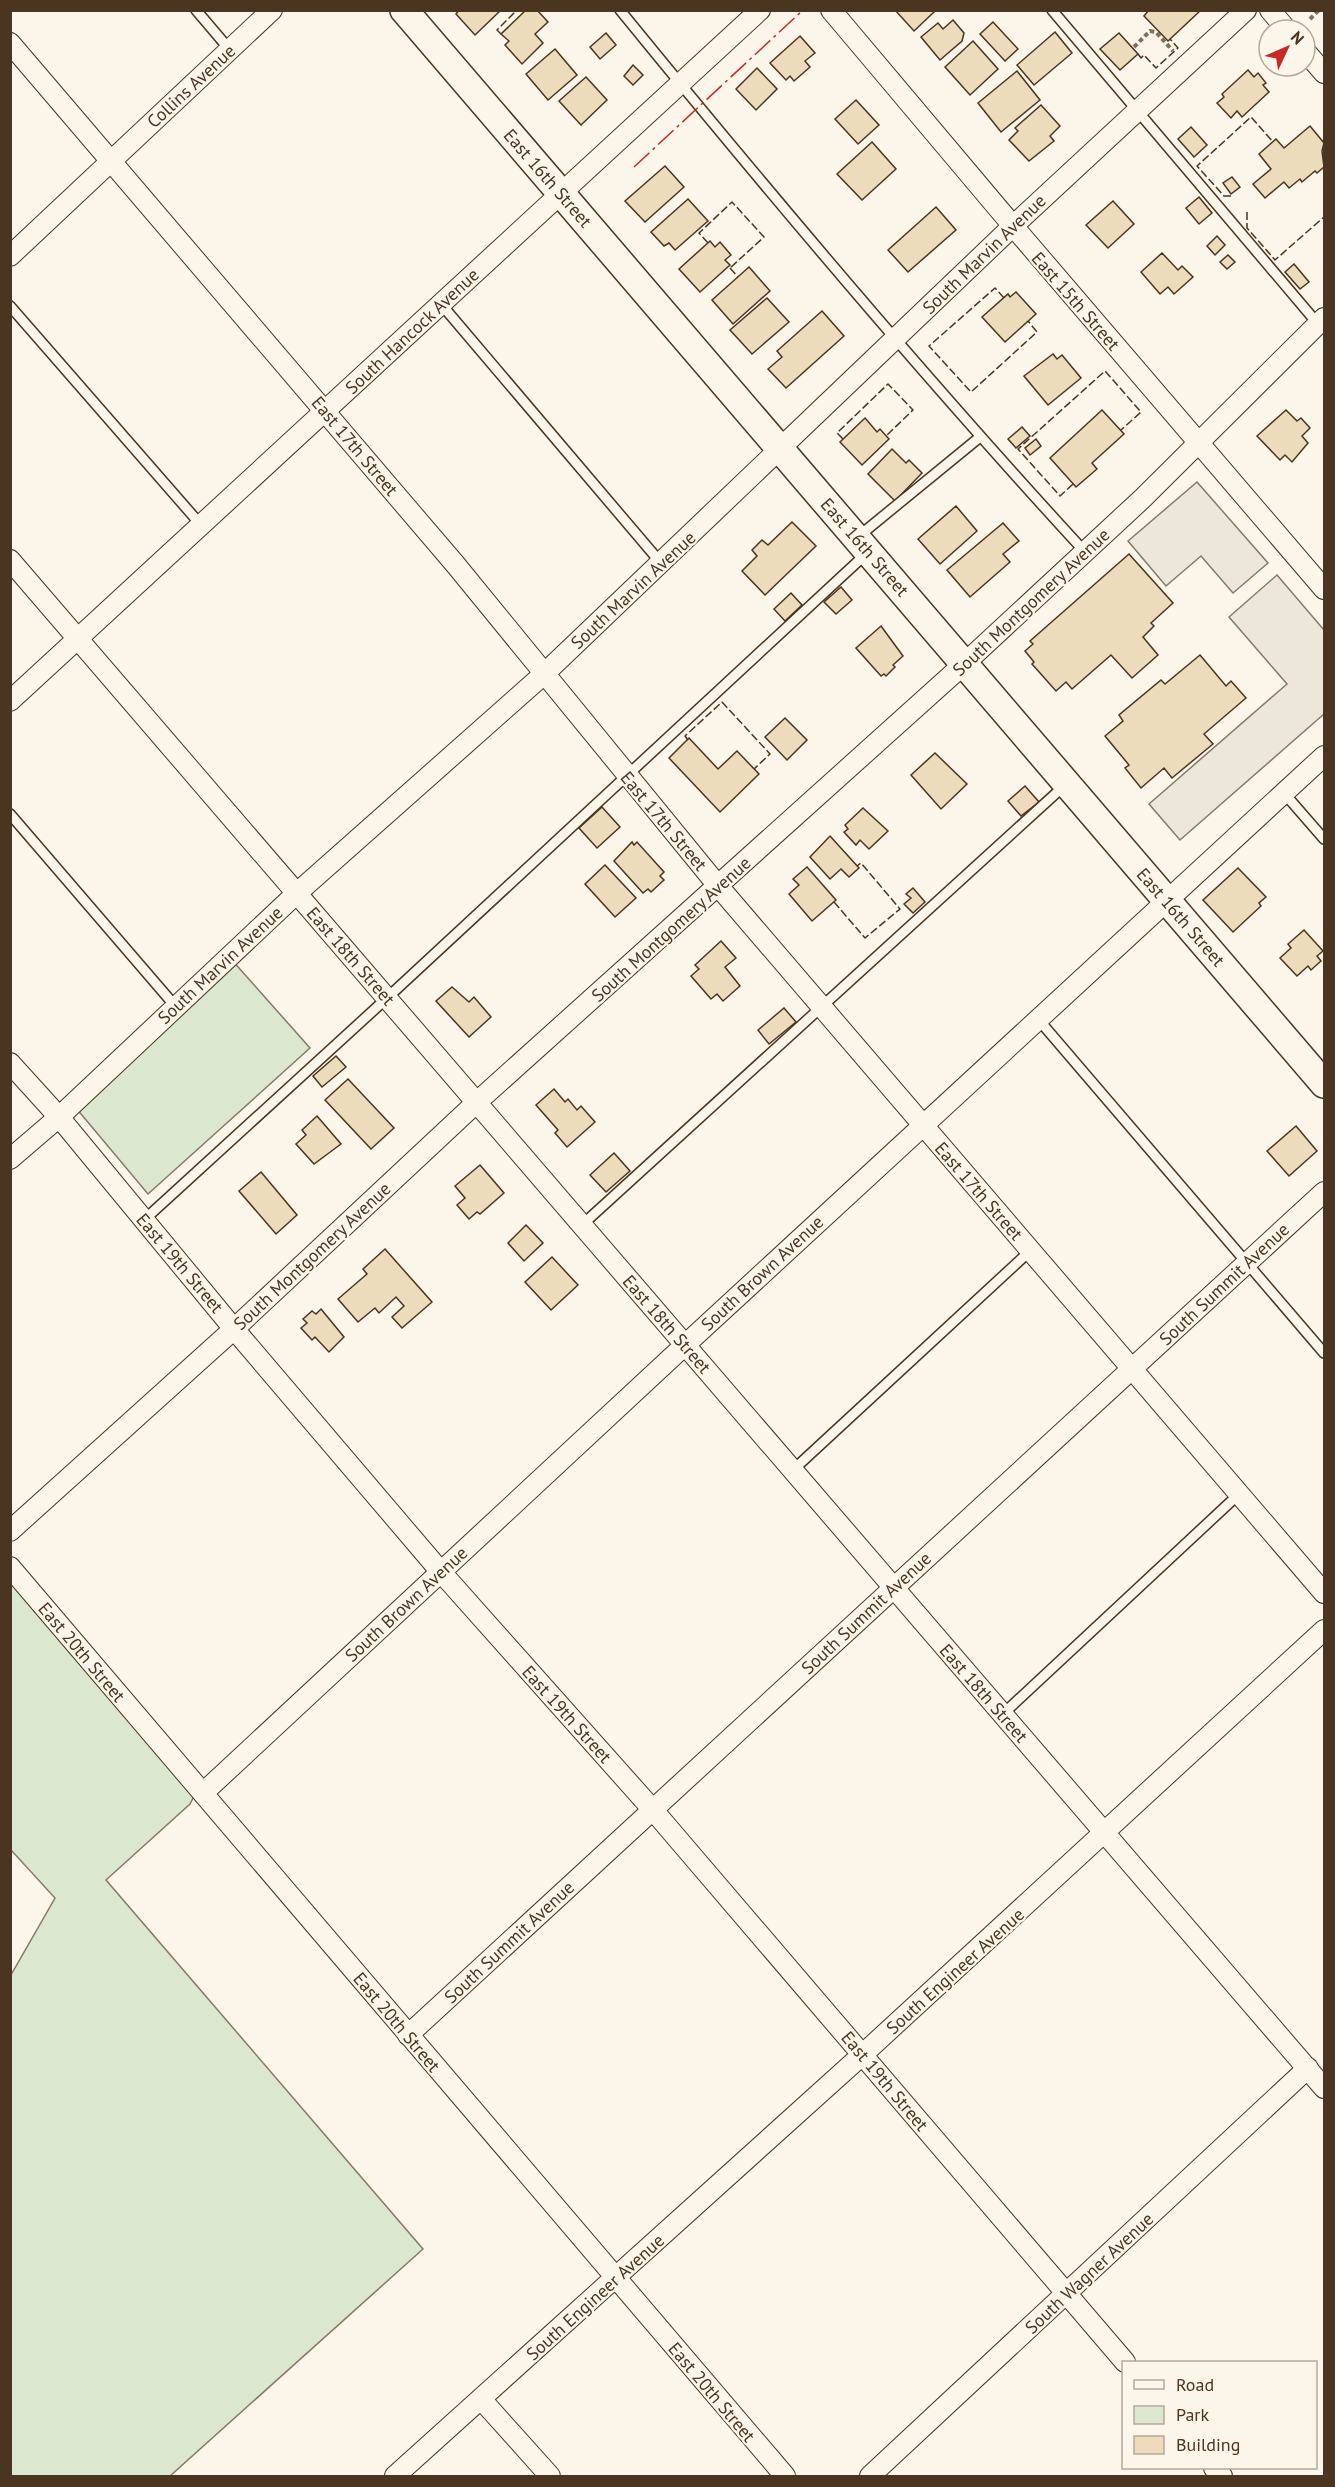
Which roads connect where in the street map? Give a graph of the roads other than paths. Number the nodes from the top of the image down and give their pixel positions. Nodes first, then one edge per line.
1 (196, 10) edge
2 (272, 10) edge
3 (404, 10) edge
4 (620, 10) edge
5 (760, 10) edge
6 (831, 10) edge
7 (1052, 10) edge
8 (1246, 10) edge
9 (10, 43) edge
10 (230, 50) junction
11 (680, 84) junction
12 (1137, 111) junction
13 (111, 161) junction
14 (561, 193) junction
15 (1012, 226) junction
16 (10, 256) edge
17 (441, 304) junction
18 (10, 306) edge
19 (1322, 324) edge
20 (896, 339) junction
21 (325, 411) junction
22 (980, 436) junction
23 (1199, 443) junction
24 (780, 450) junction
25 (201, 525) junction
26 (863, 544) junction
27 (1085, 552) junction
28 (10, 560) edge
29 (661, 563) junction
30 (1324, 589) edge
31 (78, 639) junction
32 (964, 664) junction
33 (544, 674) junction
34 (10, 701) edge
35 (1324, 756) edge
36 (626, 776) junction
37 (1067, 783) junction
38 (1284, 793) junction
39 (10, 814) edge
40 (1324, 839) edge
41 (718, 887) junction
42 (297, 893) junction
43 (1167, 901) junction
44 (387, 998) junction
45 (176, 1007) junction
46 (821, 1007) junction
47 (1038, 1019) junction
48 (10, 1063) edge
49 (1324, 1084) edge
50 (477, 1102) junction
51 (59, 1117) junction
52 (923, 1126) junction
53 (10, 1159) edge
54 (1324, 1192) edge
55 (144, 1220) junction
56 (582, 1225) junction
57 (1030, 1251) junction
58 (1247, 1263) junction
59 (234, 1329) junction
60 (685, 1345) junction
61 (1324, 1353) edge
62 (1131, 1370) junction
63 (793, 1470) junction
64 (1239, 1494) junction
65 (10, 1531) edge
66 (10, 1567) edge
67 (441, 1572) junction
68 (894, 1588) junction
69 (1324, 1593) edge
70 (1324, 1630) edge
71 (1003, 1714) junction
72 (202, 1793) junction
73 (653, 1810) junction
74 (1105, 1833) junction
75 (408, 2035) junction
76 (862, 2055) junction
77 (1308, 2068) junction
78 (1324, 2088) edge
79 (616, 2279) junction
80 (1066, 2294) junction
81 (1124, 2361) edge
82 (481, 2399) junction
83 (395, 2476) edge
84 (550, 2476) edge
85 (784, 2476) edge
86 (870, 2476) edge

1 - 10 lane
2 - 10 street, Collins Avenue
3 - 14 street, East 16th Street
4 - 11 lane
5 - 11 street, South Hancock Avenue
6 - 15 street, East 15th Street
7 - 12 lane
8 - 12 street, South Marvin Avenue
9 - 13 street, East 17th Street
10 - 13 street, Collins Avenue
11 - 14 street, South Hancock Avenue
11 - 20 lane
12 - 15 street, South Marvin Avenue
12 - 19 lane
13 - 16 street, Collins Avenue
13 - 21 street, East 17th Street
14 - 17 street, South Hancock Avenue
14 - 24 street, East 16th Street
15 - 20 street, South Marvin Avenue
15 - 23 street, East 15th Street
17 - 21 street, South Hancock Avenue
17 - 29 lane
18 - 25 lane
19 - 23 street, South Montgomery Avenue
20 - 22 lane
20 - 24 street, South Marvin Avenue
21 - 25 street, South Hancock Avenue
21 - 33 street, East 17th Street
22 - 26 lane
22 - 27 lane
23 - 27 street, South Montgomery Avenue
23 - 30 street, East 15th Street
24 - 26 street, East 16th Street
24 - 29 street, South Marvin Avenue
25 - 31 street, South Hancock Avenue
26 - 32 street, East 16th Street
26 - 36 lane
27 - 32 street, South Montgomery Avenue
28 - 31 street, East 18th Street
29 - 33 street, South Marvin Avenue
31 - 34 street, South Hancock Avenue
31 - 42 street, East 18th Street
32 - 37 street, East 16th Street
32 - 41 street, South Montgomery Avenue
33 - 36 street, East 17th Street
33 - 42 street, South Marvin Avenue
35 - 38 street, South Brown Avenue
36 - 41 street, East 17th Street
36 - 44 lane
37 - 43 street, East 16th Street
37 - 46 lane
38 - 40 lane
38 - 43 street, South Brown Avenue
39 - 45 lane
41 - 46 street, East 17th Street
41 - 50 street, South Montgomery Avenue
42 - 44 street, East 18th Street
42 - 45 street, South Marvin Avenue
43 - 47 street, South Brown Avenue
43 - 49 street, East 16th Street
44 - 50 street, East 18th Street
44 - 55 lane
45 - 51 street, South Marvin Avenue
46 - 52 street, East 17th Street
46 - 56 lane
47 - 52 street, South Brown Avenue
47 - 58 lane
48 - 51 street, East 19th Street
50 - 56 street, East 18th Street
50 - 59 street, South Montgomery Avenue
51 - 53 street, South Marvin Avenue
51 - 55 street, East 19th Street
52 - 57 street, East 17th Street
52 - 60 street, South Brown Avenue
54 - 58 street, South Summit Avenue
55 - 59 street, East 19th Street
56 - 60 street, East 18th Street
57 - 62 street, East 17th Street
57 - 63 lane
58 - 61 lane
58 - 62 street, South Summit Avenue
59 - 65 street, South Montgomery Avenue
59 - 67 street, East 19th Street
60 - 63 street, East 18th Street
60 - 67 street, South Brown Avenue
62 - 64 street, East 17th Street
62 - 68 street, South Summit Avenue
63 - 68 street, East 18th Street
64 - 69 street, East 17th Street
64 - 71 lane
66 - 72 street, East 20th Street
67 - 72 street, South Brown Avenue
67 - 73 street, East 19th Street
68 - 71 street, East 18th Street
68 - 73 street, South Summit Avenue
70 - 74 street, South Engineer Avenue
71 - 74 street, East 18th Street
72 - 75 street, East 20th Street
73 - 75 street, South Summit Avenue
73 - 76 street, East 19th Street
74 - 76 street, South Engineer Avenue
74 - 77 street, East 18th Street
75 - 79 street, East 20th Street
76 - 79 street, South Engineer Avenue
76 - 80 street, East 19th Street
77 - 78 street, East 18th Street
77 - 80 street, South Wagner Avenue
79 - 82 street, South Engineer Avenue
79 - 85 street, East 20th Street
80 - 81 street, East 19th Street
80 - 86 street, South Wagner Avenue
82 - 83 street, South Engineer Avenue
82 - 84 street

